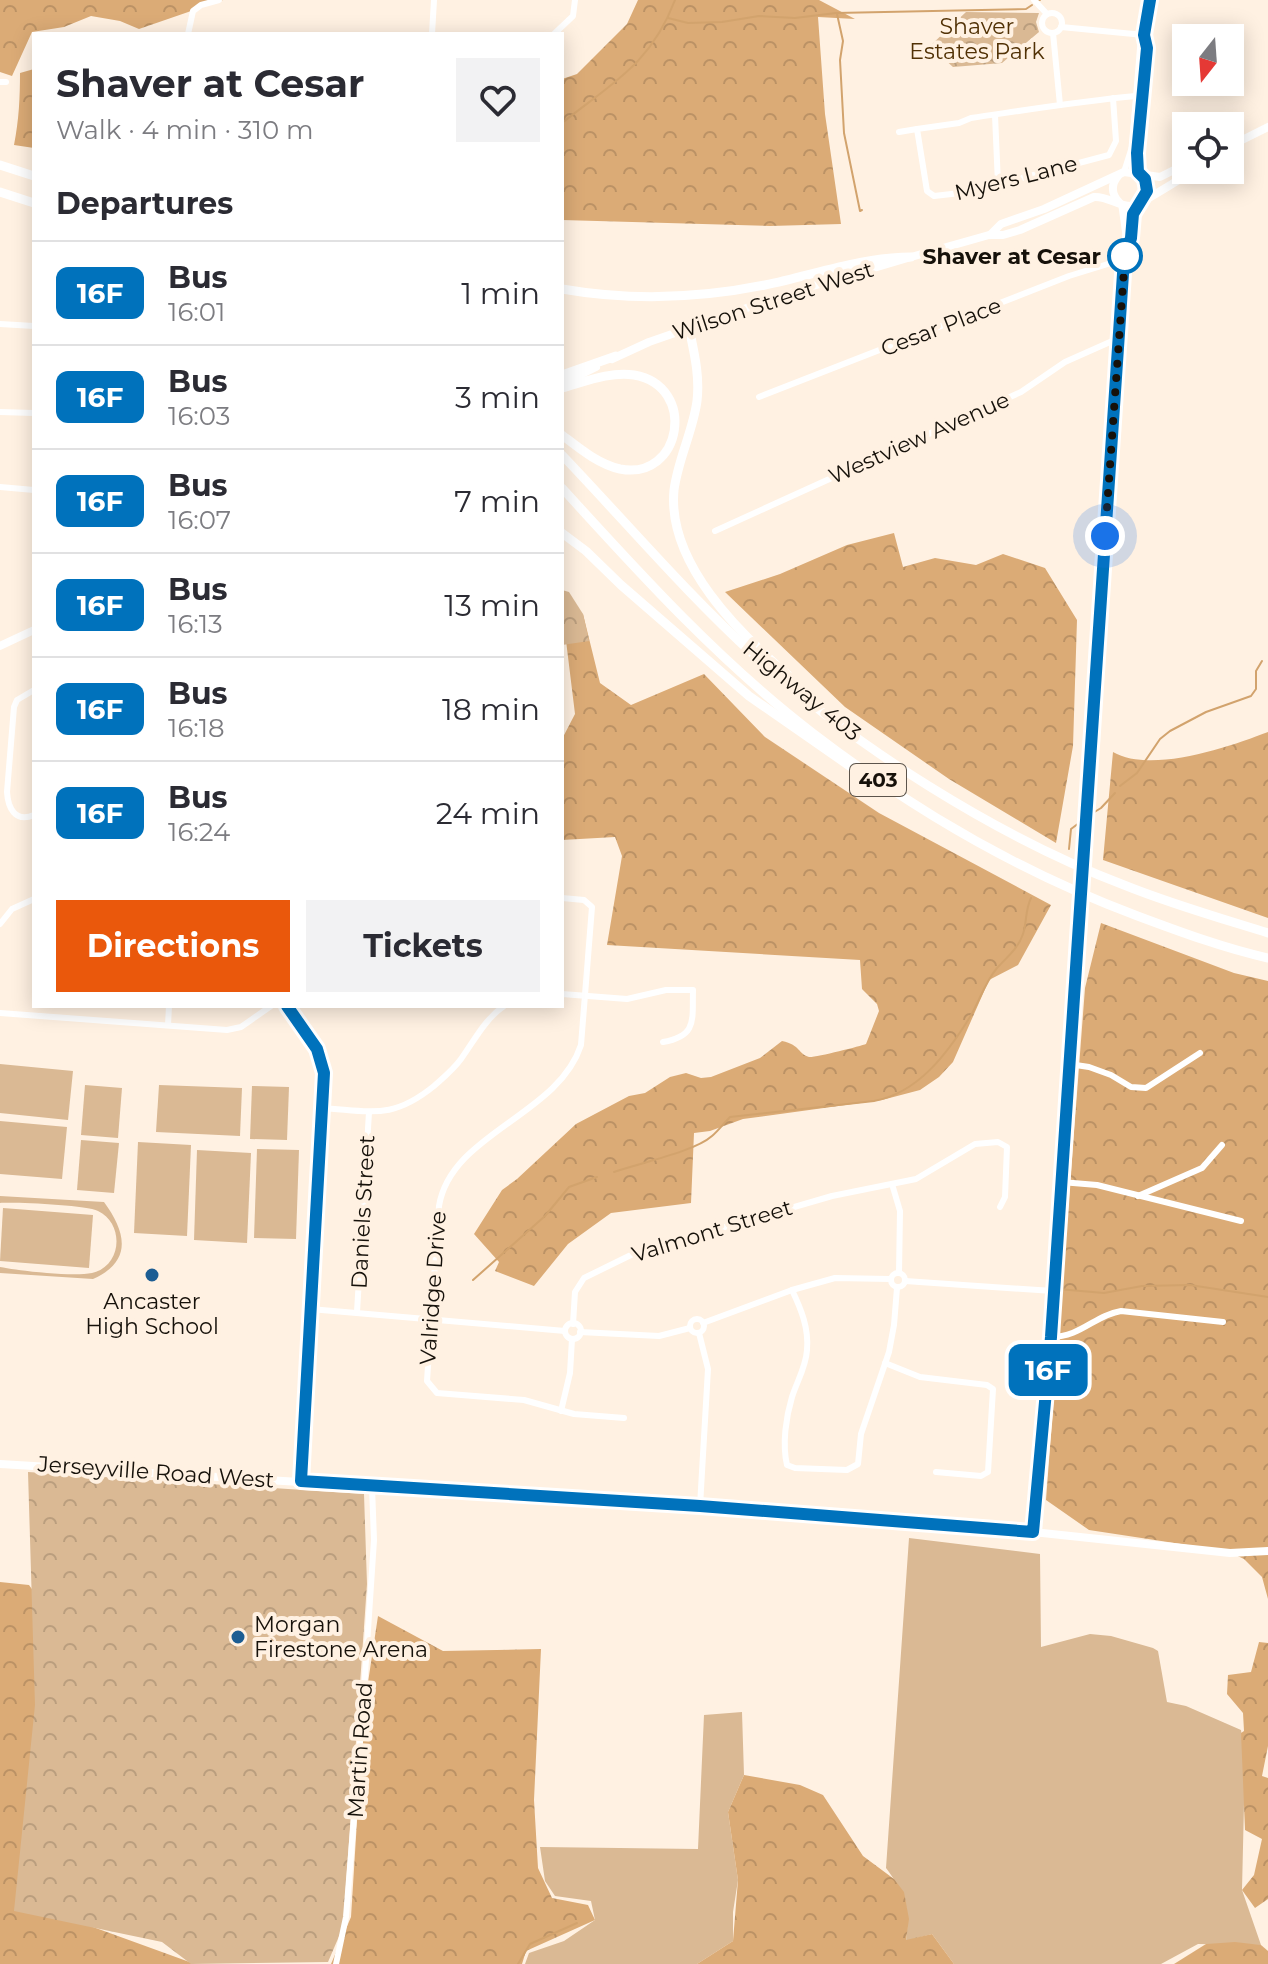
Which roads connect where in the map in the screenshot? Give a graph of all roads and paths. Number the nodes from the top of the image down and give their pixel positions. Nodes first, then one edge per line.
1 (219, 0) edge
2 (434, 0) edge
3 (575, 0) edge
4 (1034, 0) edge
5 (1150, 0) edge
6 (1047, 14) junction
7 (1061, 27) junction
8 (188, 32) edge
9 (432, 32) edge
10 (556, 32) edge
11 (1053, 33) junction
12 (1144, 35) junction
13 (1136, 96) junction
14 (1113, 98) junction
15 (1060, 105) junction
16 (995, 115) junction
17 (1268, 127) edge
18 (917, 129) junction
19 (899, 132) dead end
20 (1244, 139) edge
21 (0, 165) edge
22 (1172, 171) edge
23 (1138, 172) junction
24 (32, 174) edge
25 (1122, 174) junction
26 (998, 184) junction
27 (1172, 184) edge
28 (0, 192) edge
29 (1140, 202) junction
30 (32, 203) edge
31 (1121, 203) junction
32 (989, 235) junction
33 (1127, 246) junction
34 (911, 257) junction
35 (1124, 259) junction
36 (564, 289) edge
37 (0, 324) edge
38 (32, 326) edge
39 (689, 328) junction
40 (1119, 338) junction
41 (616, 356) junction
42 (564, 374) edge
43 (564, 385) edge
44 (564, 386) edge
45 (759, 397) dead end
46 (0, 412) edge
47 (32, 413) edge
48 (564, 436) edge
49 (564, 457) edge
50 (0, 487) edge
51 (32, 490) edge
52 (564, 492) edge
53 (715, 531) dead end
54 (564, 534) edge
55 (32, 631) edge
56 (0, 646) edge
57 (32, 691) edge
58 (900, 767) junction
59 (899, 795) junction
60 (32, 815) edge
61 (564, 898) edge
62 (32, 900) edge
63 (0, 924) edge
64 (1268, 933) edge
65 (1268, 958) edge
66 (564, 994) edge
67 (586, 996) junction
68 (169, 1008) edge
69 (268, 1008) edge
70 (288, 1008) edge
71 (502, 1008) edge
72 (0, 1013) edge
73 (168, 1025) junction
74 (663, 1042) dead end
75 (1200, 1053) dead end
76 (1069, 1064) junction
77 (322, 1108) junction
78 (369, 1112) junction
79 (1222, 1145) dead end
80 (1061, 1182) junction
81 (892, 1184) junction
82 (1138, 1196) junction
83 (1000, 1207) dead end
84 (1241, 1221) dead end
85 (899, 1273) junction
86 (890, 1279) junction
87 (905, 1281) junction
88 (897, 1288) junction
89 (792, 1290) junction
90 (1053, 1291) junction
91 (310, 1309) junction
92 (357, 1312) junction
93 (432, 1318) junction
94 (1223, 1322) dead end
95 (703, 1323) junction
96 (573, 1324) junction
97 (690, 1328) junction
98 (565, 1331) junction
99 (580, 1332) junction
100 (699, 1333) junction
101 (1051, 1337) junction
102 (572, 1339) junction
103 (885, 1363) junction
104 (561, 1411) junction
105 (624, 1418) dead end
106 (0, 1464) edge
107 (936, 1472) dead end
108 (301, 1481) junction
109 (372, 1487) junction
110 (700, 1506) junction
111 (1033, 1532) junction
112 (1268, 1551) edge
113 (336, 1964) edge

1 - 8 street
2 - 9 street
3 - 10 street
4 - 6 street
5 - 12 street
6 - 7 street
6 - 11 street
7 - 11 street
7 - 12 street
11 - 15 street
12 - 13 street
12 - 23 street
13 - 14 street
13 - 25 street
14 - 15 street
14 - 26 street, Myers Lane
15 - 16 street
16 - 18 street
16 - 26 street
17 - 20 main road
18 - 19 street
18 - 26 street, Myers Lane
21 - 24 highway
22 - 23 main road
23 - 25 main road
23 - 29 main road
25 - 31 main road
25 - 32 main road, Wilson Street West
27 - 29 main road
28 - 30 highway
29 - 31 main road
29 - 33 street
31 - 32 main road, Wilson Street West
31 - 33 street
32 - 34 main road, Wilson Street West
33 - 35 street
34 - 36 highway
34 - 39 main road, Wilson Street West
35 - 40 street
35 - 45 street, Cesar Place
37 - 38 street
39 - 41 main road, Wilson Street West
39 - 58 highway
40 - 53 street, Westview Avenue
40 - 76 street
41 - 42 highway
41 - 43 main road, Wilson Street West
44 - 48 highway
46 - 47 street
49 - 58 highway, Highway 403 / 403
50 - 51 street
52 - 59 highway, Highway 403 / 403
54 - 59 highway
55 - 56 main road
57 - 60 street
58 - 64 highway, Highway 403 / 403
59 - 65 highway, Highway 403 / 403
61 - 67 street, Valridge Drive
62 - 63 street
66 - 67 street
67 - 74 street
67 - 93 street, Valridge Drive
68 - 73 street
69 - 73 street
70 - 77 street
71 - 78 street
72 - 73 street
75 - 76 street
76 - 80 street
77 - 78 street
77 - 91 street
78 - 92 street, Daniels Street
79 - 82 street
80 - 82 street
80 - 90 street
81 - 83 street
81 - 85 street
81 - 96 street, Valmont Street
82 - 84 street
85 - 86 street
85 - 87 street
86 - 88 street
86 - 89 street
87 - 88 street
87 - 90 street
88 - 103 street
89 - 95 street
89 - 103 street
90 - 101 street
91 - 92 street
91 - 108 street
92 - 93 street
93 - 98 street
93 - 104 street, Valridge Drive
94 - 101 street
95 - 97 street
95 - 100 street
96 - 98 street
96 - 99 street
97 - 99 street
97 - 100 street
98 - 102 street
99 - 102 street
100 - 110 street
101 - 111 street
102 - 104 street
103 - 107 street
104 - 105 street, Valridge Drive
106 - 108 main road, Jerseyville Road West
108 - 109 main road, Jerseyville Road West
109 - 110 main road, Jerseyville Road West
109 - 113 street, Martin Road
110 - 111 main road, Jerseyville Road West
111 - 112 main road, Jerseyville Road West

